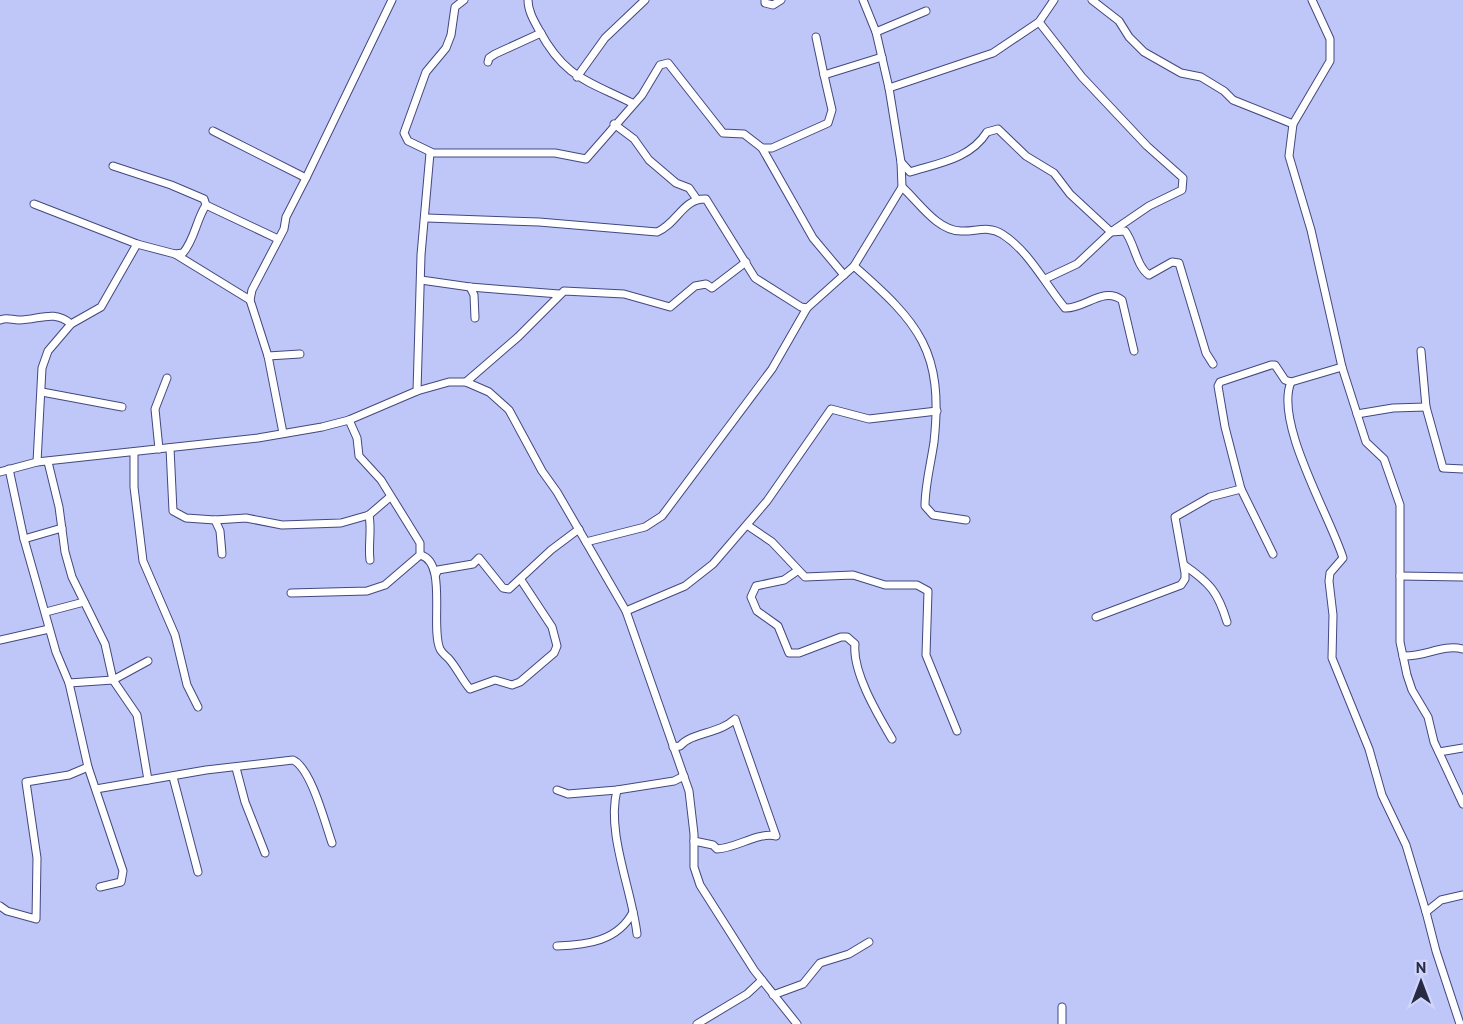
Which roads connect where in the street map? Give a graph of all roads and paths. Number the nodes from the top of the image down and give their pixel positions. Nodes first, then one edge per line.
1 (392, 0) edge
2 (464, 0) edge
3 (528, 0) edge
4 (645, 0) edge
5 (765, 0) edge
6 (781, 0) edge
7 (863, 0) edge
8 (1054, 0) edge
9 (1092, 0) edge
10 (1312, 0) edge
11 (926, 11) dead end
12 (1039, 22) junction
13 (876, 32) junction
14 (541, 33) junction
15 (816, 36) dead end
16 (882, 57) junction
17 (488, 62) dead end
18 (824, 75) junction
19 (577, 77) junction
20 (889, 88) junction
21 (632, 103) junction
22 (615, 124) junction
23 (1293, 124) junction
24 (213, 131) dead end
25 (762, 148) junction
26 (430, 153) junction
27 (901, 162) junction
28 (113, 166) dead end
29 (306, 178) junction
30 (902, 187) junction
31 (696, 198) junction
32 (34, 204) dead end
33 (206, 205) junction
34 (427, 218) junction
35 (1111, 232) junction
36 (278, 239) junction
37 (138, 244) junction
38 (174, 254) junction
39 (746, 262) junction
40 (854, 266) junction
41 (844, 275) junction
42 (1045, 279) junction
43 (421, 280) junction
44 (470, 287) junction
45 (559, 294) junction
46 (250, 300) junction
47 (807, 308) junction
48 (475, 318) dead end
49 (0, 320) edge
50 (70, 324) junction
51 (1134, 351) dead end
52 (1421, 351) dead end
53 (300, 354) dead end
54 (268, 356) junction
55 (1213, 364) dead end
56 (1342, 367) junction
57 (167, 378) dead end
58 (466, 382) junction
59 (1291, 382) junction
60 (417, 391) junction
61 (42, 393) junction
62 (122, 407) dead end
63 (1426, 407) junction
64 (937, 411) junction
65 (1357, 414) junction
66 (349, 420) junction
67 (283, 433) junction
68 (170, 448) junction
69 (159, 449) junction
70 (134, 453) junction
71 (38, 462) junction
72 (48, 462) junction
73 (1463, 469) edge
74 (9, 470) junction
75 (0, 471) edge
76 (1241, 489) junction
77 (390, 496) junction
78 (369, 515) junction
79 (214, 520) junction
80 (966, 520) dead end
81 (747, 525) junction
82 (62, 528) junction
83 (579, 529) junction
84 (24, 539) junction
85 (586, 542) junction
86 (222, 554) dead end
87 (1273, 554) dead end
88 (420, 555) junction
89 (370, 560) dead end
90 (1184, 565) junction
91 (797, 571) junction
92 (436, 574) junction
93 (1400, 576) junction
94 (1463, 577) edge
95 (521, 580) junction
96 (291, 593) dead end
97 (84, 602) junction
98 (626, 611) junction
99 (46, 612) junction
100 (1096, 617) dead end
101 (1227, 622) dead end
102 (50, 629) junction
103 (0, 640) edge
104 (1463, 649) edge
105 (1403, 656) junction
106 (148, 661) dead end
107 (113, 680) junction
108 (69, 683) junction
109 (198, 707) dead end
110 (957, 730) dead end
111 (892, 739) dead end
112 (673, 747) junction
113 (1463, 748) edge
114 (1439, 752) junction
115 (88, 767) junction
116 (236, 768) junction
117 (684, 776) junction
118 (173, 777) junction
119 (148, 780) junction
120 (96, 789) junction
121 (557, 790) dead end
122 (617, 790) junction
123 (1463, 804) edge
124 (694, 841) junction
125 (332, 843) dead end
126 (265, 853) dead end
127 (198, 872) dead end
128 (100, 887) dead end
129 (1463, 895) edge
130 (0, 906) edge
131 (633, 912) junction
132 (1426, 912) junction
133 (638, 934) dead end
134 (869, 942) dead end
135 (557, 946) dead end
136 (762, 980) junction
137 (773, 995) junction
138 (1062, 1007) dead end
139 (697, 1024) edge
140 (797, 1024) edge
141 (1062, 1024) edge
142 (1460, 1024) edge

1 - 29 street
2 - 26 street
3 - 14 street
4 - 19 street
5 - 6 street
7 - 13 street
8 - 12 street
9 - 23 street
10 - 23 street
11 - 13 street
12 - 20 street
12 - 35 street
13 - 16 street
14 - 17 street
14 - 19 street
15 - 18 street
16 - 18 street
16 - 20 street
18 - 25 street
19 - 21 street
20 - 27 street
21 - 22 street
21 - 25 street
22 - 26 street
22 - 31 street
23 - 56 street
24 - 29 street
25 - 41 street
26 - 34 street
27 - 30 street
27 - 35 street
28 - 33 street
29 - 36 street
30 - 40 street
30 - 42 street
31 - 34 street
31 - 39 street
32 - 37 street
33 - 36 street
33 - 38 street
34 - 43 street
35 - 42 street
35 - 55 street
36 - 46 street
37 - 38 street
37 - 50 street
38 - 46 street
39 - 45 street
39 - 47 street
40 - 41 street
40 - 64 street
41 - 47 street
42 - 51 street
43 - 44 street
43 - 60 street
44 - 45 street
44 - 48 street
45 - 58 street
46 - 54 street
47 - 85 street
49 - 50 street
50 - 61 street
52 - 63 street
53 - 54 street
54 - 67 street
56 - 59 street
56 - 65 street
57 - 69 street
58 - 60 street
58 - 83 street
59 - 76 street
59 - 132 street
60 - 66 street
61 - 62 street
61 - 71 street
63 - 65 street
63 - 73 street
64 - 80 street
64 - 81 street
65 - 93 street
66 - 67 street
66 - 77 street
67 - 68 street
68 - 69 street
68 - 79 street
69 - 70 street
70 - 72 street
70 - 109 street
71 - 72 street
71 - 74 street
72 - 82 street
74 - 75 street
74 - 84 street
76 - 87 street
76 - 90 street
77 - 78 street
77 - 88 street
78 - 79 street
78 - 89 street
79 - 86 street
81 - 91 street
81 - 98 street
82 - 84 street
82 - 97 street
83 - 85 street
83 - 95 street
84 - 99 street
85 - 98 street
88 - 92 street
88 - 96 street
90 - 100 street
90 - 101 street
91 - 110 street
91 - 111 street
92 - 95 street
92 - 95 street
93 - 94 street
93 - 105 street
97 - 99 street
97 - 107 street
98 - 112 street
99 - 102 street
102 - 103 street
102 - 108 street
104 - 105 street
105 - 114 street
106 - 107 street
107 - 108 street
107 - 119 street
108 - 115 street
112 - 117 street
112 - 124 street
113 - 114 street
114 - 123 street
115 - 120 street
115 - 130 street
116 - 118 street
116 - 125 street
116 - 126 street
117 - 122 street
117 - 124 street
118 - 119 street
118 - 127 street
119 - 120 street
120 - 128 street
121 - 122 street
122 - 131 street
124 - 136 street
129 - 132 street
131 - 133 street
131 - 135 street
132 - 142 street
134 - 137 street
136 - 137 street
136 - 139 street
137 - 140 street
138 - 141 street

